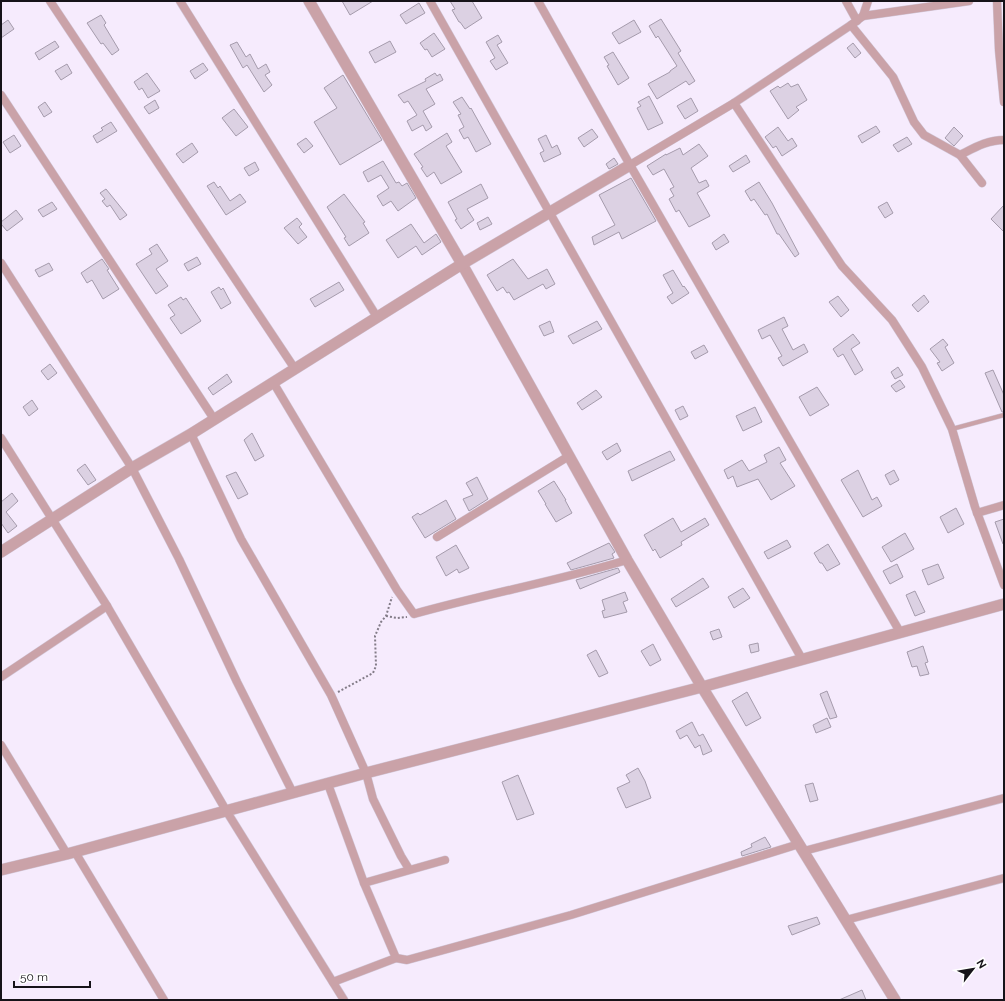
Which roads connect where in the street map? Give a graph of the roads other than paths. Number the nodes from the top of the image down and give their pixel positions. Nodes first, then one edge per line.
1 (50, 1) edge
2 (180, 1) edge
3 (309, 1) edge
4 (430, 1) edge
5 (538, 1) edge
6 (846, 1) edge
7 (868, 1) edge
8 (969, 1) edge
9 (997, 1) edge
10 (857, 21) junction
11 (1, 95) edge
12 (1004, 102) edge
13 (734, 103) junction
14 (1004, 140) edge
15 (960, 155) junction
16 (630, 165) junction
17 (982, 183) dead end
18 (549, 212) junction
19 (1, 263) edge
20 (462, 264) junction
21 (377, 317) junction
22 (295, 369) junction
23 (273, 382) junction
24 (1004, 415) edge
25 (214, 419) junction
26 (952, 429) junction
27 (191, 434) junction
28 (1, 438) edge
29 (569, 456) junction
30 (132, 468) junction
31 (1004, 505) edge
32 (977, 513) junction
33 (52, 520) junction
34 (437, 537) dead end
35 (1, 552) edge
36 (627, 560) junction
37 (1004, 585) edge
38 (1004, 604) edge
39 (107, 606) junction
40 (900, 632) junction
41 (802, 659) junction
42 (1, 677) edge
43 (702, 687) junction
44 (1, 745) edge
45 (366, 774) junction
46 (328, 784) junction
47 (293, 793) junction
48 (1004, 798) edge
49 (227, 812) junction
50 (801, 848) junction
51 (71, 853) junction
52 (445, 860) dead end
53 (410, 869) junction
54 (1, 870) edge
55 (1004, 878) edge
56 (364, 883) junction
57 (846, 920) junction
58 (396, 958) junction
59 (333, 982) junction
60 (164, 1000) edge
61 (344, 1000) edge
62 (895, 1000) edge

1 - 22 street
2 - 21 street
3 - 20 street
4 - 18 street
5 - 16 street
6 - 10 street
7 - 10 street
8 - 10 street
9 - 12 street
10 - 13 street
10 - 15 street
11 - 25 street
13 - 16 street
13 - 26 street
14 - 15 street
15 - 17 street
16 - 18 street
16 - 40 street
18 - 20 street
18 - 41 street
19 - 30 street
20 - 21 street
20 - 29 street
21 - 22 street
22 - 23 street
23 - 25 street
23 - 36 street
24 - 26 lane
25 - 27 street
26 - 32 street
27 - 30 street
27 - 45 street
28 - 33 street
29 - 34 street
29 - 36 street
30 - 33 street
30 - 47 street
31 - 32 street
32 - 37 street
33 - 35 street
33 - 39 street
36 - 43 street
38 - 40 street
39 - 42 street
39 - 49 street
40 - 41 street
41 - 43 street
43 - 45 street
43 - 50 street
44 - 51 street
45 - 46 street
45 - 53 street
46 - 47 street
46 - 56 street
47 - 49 street
48 - 50 street
49 - 51 street
49 - 59 street
50 - 57 street
50 - 58 street
51 - 54 street
51 - 60 street
52 - 53 street
53 - 56 street
55 - 57 street
56 - 58 street
57 - 62 street
58 - 59 street
59 - 61 street

